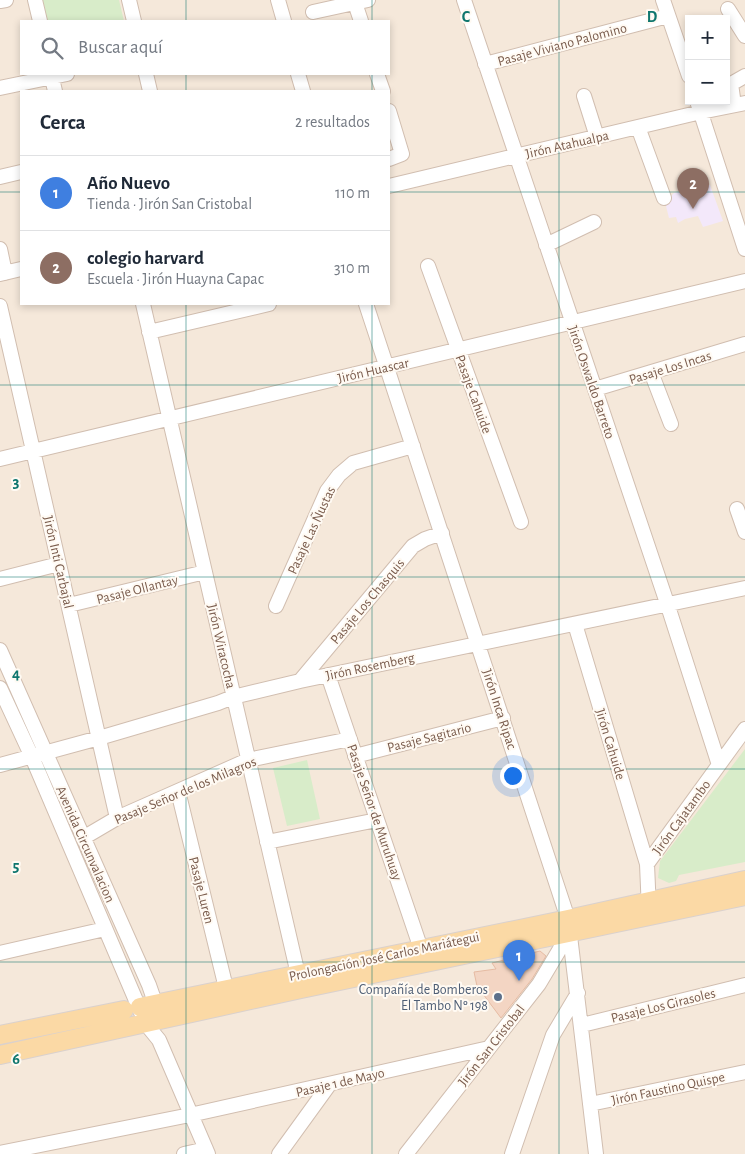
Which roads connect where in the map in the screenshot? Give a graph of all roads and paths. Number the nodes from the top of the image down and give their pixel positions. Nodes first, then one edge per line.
1 (6, 0) edge
2 (35, 0) edge
3 (129, 0) edge
4 (278, 0) edge
5 (464, 0) edge
6 (663, 0) edge
7 (0, 1) edge
8 (361, 2) edge
9 (728, 9) dead end
10 (313, 12) dead end
11 (668, 16) junction
12 (40, 20) edge
13 (134, 20) edge
14 (284, 20) edge
15 (361, 20) edge
16 (745, 36) edge
17 (485, 64) junction
18 (685, 65) edge
19 (52, 75) edge
20 (146, 75) edge
21 (298, 75) edge
22 (377, 75) edge
23 (745, 76) edge
24 (0, 88) edge
25 (55, 90) edge
26 (150, 90) edge
27 (303, 90) edge
28 (383, 90) edge
29 (584, 96) dead end
30 (740, 104) edge
31 (699, 106) edge
32 (390, 114) edge
33 (638, 127) junction
34 (597, 137) junction
35 (516, 156) junction
36 (390, 159) edge
37 (20, 172) edge
38 (0, 177) edge
39 (390, 186) edge
40 (664, 198) dead end
41 (594, 222) dead end
42 (546, 245) junction
43 (0, 249) edge
44 (745, 249) edge
45 (428, 266) dead end
46 (20, 269) edge
47 (3, 273) edge
48 (745, 281) edge
49 (143, 305) edge
50 (265, 305) edge
51 (366, 305) edge
52 (0, 306) edge
53 (572, 322) junction
54 (150, 332) junction
55 (745, 344) edge
56 (458, 350) junction
57 (387, 366) junction
58 (652, 372) junction
59 (595, 389) junction
60 (170, 418) junction
61 (670, 424) dead end
62 (413, 446) junction
63 (33, 451) junction
64 (0, 459) edge
65 (737, 509) dead end
66 (521, 522) dead end
67 (745, 532) edge
68 (442, 533) junction
69 (59, 564) junction
70 (205, 572) junction
71 (0, 579) edge
72 (745, 588) edge
73 (667, 603) junction
74 (68, 605) junction
75 (276, 606) dead end
76 (575, 624) junction
77 (478, 644) junction
78 (0, 650) edge
79 (328, 675) junction
80 (300, 681) junction
81 (0, 688) edge
82 (233, 697) junction
83 (503, 718) junction
84 (745, 729) edge
85 (99, 738) junction
86 (350, 739) junction
87 (47, 753) junction
88 (355, 756) junction
89 (32, 757) junction
90 (248, 760) junction
91 (0, 765) edge
92 (719, 765) junction
93 (178, 791) junction
94 (117, 818) junction
95 (377, 820) junction
96 (83, 838) junction
97 (267, 842) junction
98 (647, 864) junction
99 (745, 880) edge
100 (745, 896) edge
101 (648, 909) junction
102 (569, 925) junction
103 (105, 929) junction
104 (422, 949) junction
105 (1, 950) edge
106 (299, 981) junction
107 (745, 985) edge
108 (226, 988) junction
109 (578, 993) junction
110 (140, 1007) junction
111 (153, 1022) junction
112 (582, 1025) junction
113 (0, 1036) edge
114 (489, 1048) junction
115 (0, 1055) edge
116 (745, 1072) edge
117 (329, 1085) junction
118 (590, 1104) junction
119 (190, 1115) junction
120 (207, 1151) edge
121 (0, 1153) edge
122 (184, 1154) edge
123 (279, 1154) edge
124 (406, 1154) edge
125 (512, 1154) edge
126 (596, 1154) edge

1 - 7 street
2 - 12 street
3 - 13 street
4 - 14 street
5 - 17 street, Jirón Oswaldo Barreto
6 - 11 street
8 - 10 street
8 - 15 street
9 - 16 street
11 - 17 street, Pasaje Viviano Palomino
11 - 18 street
17 - 35 street, Jirón Oswaldo Barreto
19 - 24 street
19 - 25 street
20 - 26 street
21 - 27 street
22 - 28 street
23 - 30 street
29 - 34 street
30 - 31 street, Jirón Atahualpa
31 - 33 street, Jirón Atahualpa
31 - 44 street
32 - 36 street
33 - 34 street, Jirón Atahualpa
33 - 40 street
34 - 35 street, Jirón Atahualpa
35 - 39 street, Jirón Atahualpa
35 - 42 street, Jirón Oswaldo Barreto
37 - 38 street
41 - 42 street
42 - 53 street, Jirón Oswaldo Barreto
43 - 47 street
45 - 56 street, Pasaje Cahuide
46 - 47 street
48 - 53 street, Jirón Huascar
49 - 54 street, Jirón Wiracocha
50 - 54 street
51 - 57 street, Jirón Inca Ripac
52 - 63 street, Jirón Inti Carbajal
53 - 56 street, Jirón Huascar
53 - 59 street, Jirón Oswaldo Barreto
54 - 60 street, Jirón Wiracocha
55 - 58 street, Pasaje Los Incas
56 - 57 street, Jirón Huascar
56 - 66 street, Pasaje Cahuide
57 - 60 street, Jirón Huascar
57 - 62 street, Jirón Inca Ripac
58 - 59 street, Pasaje Los Incas
58 - 61 street
59 - 73 street, Jirón Oswaldo Barreto
60 - 63 street, Jirón Huascar
60 - 70 street, Jirón Wiracocha
62 - 68 street, Jirón Inca Ripac
62 - 75 street, Pasaje Las Ñustas
63 - 64 street, Jirón Huascar
63 - 69 street, Jirón Inti Carbajal
65 - 67 street
68 - 77 street, Jirón Inca Ripac
68 - 80 street, Pasaje Los Chasquis
69 - 71 street
69 - 74 street, Jirón Inti Carbajal
70 - 74 street, Pasaje Ollantay
70 - 82 street, Jirón Wiracocha
72 - 73 street, Jirón Rosemberg
73 - 76 street, Jirón Rosemberg
73 - 92 street, Jirón Oswaldo Barreto
74 - 85 street, Jirón Inti Carbajal
76 - 77 street, Jirón Rosemberg
76 - 98 street, Jirón Cahuide
77 - 79 street, Jirón Rosemberg
77 - 83 street, Jirón Inca Ripac
78 - 87 street, Avenida Circunvalacion
79 - 80 street, Jirón Rosemberg
79 - 86 street, Pasaje Señor de Muruhuay
80 - 82 street, Jirón Rosemberg
81 - 89 street, Avenida Circunvalacion
82 - 85 street, Jirón Rosemberg
82 - 90 street, Jirón Wiracocha
83 - 88 street, Pasaje Sagitario
83 - 102 street, Jirón Inca Ripac
84 - 92 street, Jirón Cajatambo
85 - 87 street, Jirón Rosemberg
85 - 94 street, Jirón Inti Carbajal
86 - 88 street, Pasaje Señor de Muruhuay
86 - 90 street, Pasaje Señor de los Milagros
87 - 89 street, Jirón Rosemberg
87 - 96 street, Avenida Circunvalacion
88 - 95 street, Pasaje Señor de Muruhuay
89 - 91 street, Jirón Rosemberg
89 - 103 street, Avenida Circunvalacion
90 - 93 street, Pasaje Señor de los Milagros
90 - 97 street, Jirón Wiracocha
92 - 98 street, Jirón Cajatambo
93 - 94 street, Pasaje Señor de los Milagros
93 - 108 street, Pasaje Luren
94 - 96 street, Pasaje Señor de los Milagros
95 - 97 street
95 - 104 street, Pasaje Señor de Muruhuay
96 - 110 street, Avenida Circunvalacion
97 - 106 street, Jirón Wiracocha
98 - 101 street, Jirón Cajatambo
99 - 101 main road, Prolongación José Carlos Mariátegui
100 - 101 main road, Prolongación José Carlos Mariátegui
101 - 102 main road, Prolongación José Carlos Mariátegui
102 - 104 main road, Prolongación José Carlos Mariátegui
102 - 106 main road, Prolongación José Carlos Mariátegui
102 - 109 street, Jirón Inca Ripac
102 - 114 street, Jirón San Cristobal
103 - 105 street
103 - 110 street, Avenida Circunvalacion
104 - 106 main road, Prolongación José Carlos Mariátegui
106 - 108 main road, Prolongación José Carlos Mariátegui
106 - 111 main road, Prolongación José Carlos Mariátegui
107 - 112 street, Pasaje Los Girasoles
108 - 110 main road, Prolongación José Carlos Mariátegui
109 - 112 street, Jirón Inca Ripac
109 - 125 street
110 - 111 street, Avenida Circunvalacion
110 - 113 main road, Prolongación José Carlos Mariátegui
111 - 115 main road, Prolongación José Carlos Mariátegui
111 - 119 street, Avenida Circunvalacion
112 - 118 street, Jirón Inca Ripac
114 - 117 street, Pasaje 1 de Mayo
114 - 124 street, Jirón San Cristobal
116 - 118 street, Jirón Faustino Quispe
117 - 119 street, Pasaje 1 de Mayo
117 - 123 street
118 - 126 street, Jirón Inca Ripac
119 - 120 street, Avenida Circunvalacion
119 - 121 street, Pasaje 1 de Mayo
120 - 122 street

